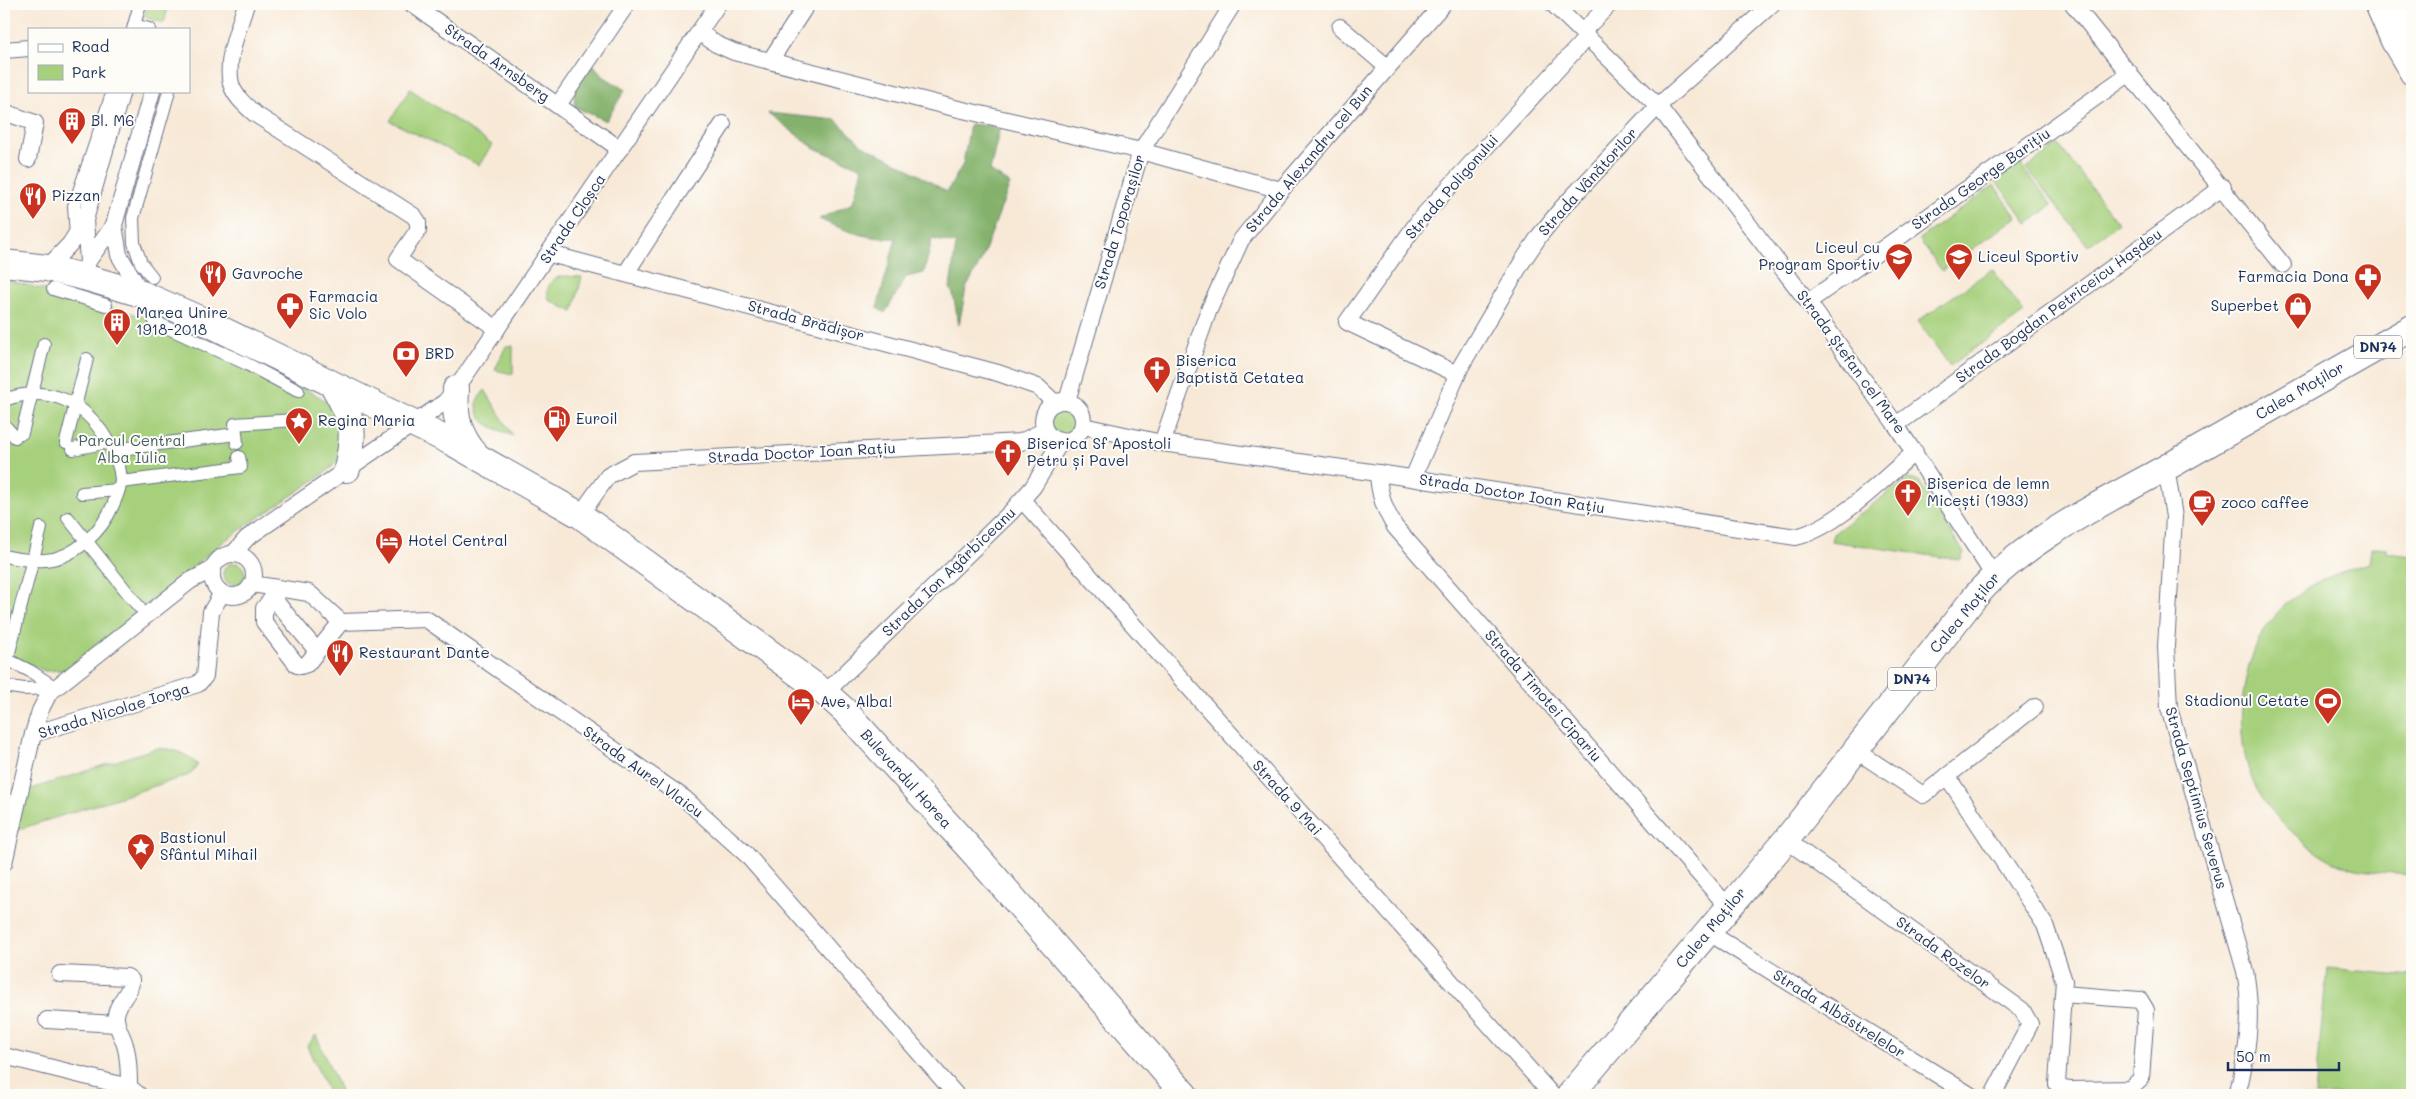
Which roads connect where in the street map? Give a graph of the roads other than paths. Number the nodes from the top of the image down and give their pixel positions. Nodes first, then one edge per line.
1 (140, 4) edge
2 (246, 4) edge
3 (412, 4) edge
4 (627, 4) edge
5 (718, 4) edge
6 (807, 4) edge
7 (1233, 4) edge
8 (1443, 4) edge
9 (1553, 4) edge
10 (1610, 4) edge
11 (1772, 4) edge
12 (2073, 4) edge
13 (2377, 4) edge
14 (2390, 4) edge
15 (133, 27) edge
16 (1340, 27) dead end
17 (699, 32) junction
18 (1584, 34) junction
19 (2412, 34) edge
20 (28, 48) edge
21 (4, 50) edge
22 (770, 61) junction
23 (1387, 67) junction
24 (2130, 73) junction
25 (2412, 73) edge
26 (113, 92) edge
27 (122, 92) edge
28 (152, 92) edge
29 (169, 92) edge
30 (558, 105) junction
31 (1658, 106) junction
32 (4, 112) edge
33 (724, 124) dead end
34 (620, 149) junction
35 (1141, 151) junction
36 (28, 159) dead end
37 (2223, 187) junction
38 (1280, 190) junction
39 (85, 220) junction
40 (114, 225) junction
41 (76, 236) junction
42 (550, 254) junction
43 (4, 263) edge
44 (2283, 265) dead end
45 (86, 269) junction
46 (626, 273) junction
47 (50, 279) junction
48 (147, 286) junction
49 (1808, 302) junction
50 (106, 305) dead end
51 (155, 322) dead end
52 (2412, 328) edge
53 (497, 329) junction
54 (44, 344) dead end
55 (88, 359) dead end
56 (1457, 374) junction
57 (333, 386) junction
58 (456, 389) junction
59 (298, 391) dead end
60 (32, 394) junction
61 (4, 400) edge
62 (1061, 402) junction
63 (76, 405) junction
64 (295, 420) dead end
65 (415, 423) junction
66 (1896, 425) junction
67 (4, 426) edge
68 (1083, 426) junction
69 (1045, 430) junction
70 (1060, 441) junction
71 (1162, 443) junction
72 (111, 446) junction
73 (1915, 452) junction
74 (477, 455) junction
75 (239, 457) dead end
76 (2166, 467) junction
77 (347, 470) junction
78 (1378, 473) junction
79 (1413, 478) junction
80 (120, 486) junction
81 (82, 493) dead end
82 (1022, 500) junction
83 (580, 516) junction
84 (68, 518) dead end
85 (41, 528) dead end
86 (88, 541) junction
87 (234, 554) junction
88 (4, 556) edge
89 (34, 560) junction
90 (213, 569) junction
91 (1994, 576) junction
92 (252, 584) junction
93 (222, 593) junction
94 (276, 593) junction
95 (139, 607) dead end
96 (341, 622) junction
97 (317, 651) junction
98 (5, 659) edge
99 (30, 671) junction
100 (4, 686) edge
101 (24, 689) junction
102 (825, 693) junction
103 (49, 695) junction
104 (2034, 707) dead end
105 (31, 739) junction
106 (1856, 751) junction
107 (1947, 776) junction
108 (1786, 840) junction
109 (4, 863) edge
110 (1729, 908) junction
111 (1708, 932) junction
112 (60, 974) dead end
113 (2063, 994) junction
114 (47, 1020) dead end
115 (116, 1024) junction
116 (4, 1056) edge
117 (134, 1091) edge
118 (956, 1095) edge
119 (1185, 1095) edge
120 (1552, 1095) edge
121 (1570, 1095) edge
122 (1970, 1095) edge
123 (1993, 1095) edge
124 (2237, 1095) edge

1 - 15 street
2 - 53 street
3 - 30 street, Strada Arnsberg
4 - 30 street, Strada Arnsberg
5 - 17 street, Strada Cloșca
6 - 22 street
7 - 35 street, Strada Toporașilor
8 - 23 street, Strada Alexandru cel Bun
9 - 18 street, Strada Ștefan cel Mare
10 - 18 street, Strada Poligonului
11 - 31 street, Strada Vânătorilor
12 - 24 street
13 - 25 main road
14 - 19 main road
16 - 23 street
17 - 22 street
17 - 34 street, Strada Cloșca
18 - 31 street, Strada Ștefan cel Mare
18 - 56 street, Strada Poligonului
20 - 21 street
22 - 35 street
23 - 38 street, Strada Alexandru cel Bun
24 - 37 street
24 - 49 street, Strada George Barițiu
26 - 41 street
27 - 39 street
28 - 40 street
29 - 48 street
30 - 34 street, Strada Arnsberg
31 - 49 street, Strada Ștefan cel Mare
31 - 56 street, Strada Vânătorilor
32 - 36 street
33 - 46 street
34 - 42 street, Strada Cloșca
35 - 38 street
35 - 62 street, Strada Toporașilor
37 - 44 street
37 - 66 street, Strada Bogdan Petriceicu Hașdeu
38 - 71 street, Strada Alexandru cel Bun
39 - 41 street
39 - 45 street
40 - 45 street
40 - 48 street
41 - 47 street
42 - 46 street, Strada Brădișor
42 - 53 street, Strada Cloșca
43 - 47 main road, Bulevardul Horea
45 - 47 main road, Bulevardul Horea
45 - 48 main road, Bulevardul Horea
46 - 62 street, Strada Brădișor
47 - 50 street
48 - 57 main road, Bulevardul Horea
49 - 66 street, Strada Ștefan cel Mare
51 - 59 street
52 - 76 main road, Calea Moților / DN74
53 - 58 street, Strada Cloșca
54 - 60 street
55 - 63 street
56 - 79 street, Strada Vânătorilor
57 - 65 main road, Bulevardul Horea
57 - 77 main road
58 - 65 street, Strada Cloșca
58 - 74 main road
60 - 61 street
60 - 63 street
60 - 67 street
62 - 68 street
62 - 69 street
63 - 72 street
63 - 72 street
64 - 72 street
65 - 74 main road, Bulevardul Horea
65 - 77 street
66 - 73 street, Strada Ștefan cel Mare
68 - 70 street
68 - 71 street, Strada Doctor Ioan Rațiu
69 - 70 street
69 - 83 street, Strada Doctor Ioan Rațiu
70 - 82 street, Strada Ion Agârbiceanu
71 - 78 street, Strada Doctor Ioan Rațiu
72 - 80 street
73 - 79 street, Strada Doctor Ioan Rațiu
73 - 91 street, Strada Ștefan cel Mare
74 - 83 main road, Bulevardul Horea
75 - 80 street
76 - 91 main road, Calea Moților / DN74
76 - 124 street, Strada Septimius Severus
77 - 87 street
78 - 79 street, Strada Doctor Ioan Rațiu
78 - 110 street, Strada Timotei Cipariu
80 - 81 street
80 - 86 street
82 - 102 street, Strada Ion Agârbiceanu
82 - 120 street, Strada 9 Mai
83 - 102 main road, Bulevardul Horea
84 - 86 street
85 - 89 street
86 - 89 street
86 - 95 street
87 - 90 street
87 - 92 street
88 - 89 street
89 - 98 street
90 - 93 street
90 - 103 street
91 - 106 main road, Calea Moților / DN74
92 - 93 street
92 - 94 street
93 - 105 street, Strada Nicolae Iorga
94 - 96 street
94 - 97 street
94 - 97 street
96 - 97 street
96 - 118 street, Strada Aurel Vlaicu
98 - 99 street
99 - 101 street
99 - 103 street
100 - 101 street
101 - 103 street
102 - 119 main road, Bulevardul Horea
103 - 105 street
104 - 107 street
105 - 109 street, Strada Nicolae Iorga
106 - 107 street
106 - 108 main road, Calea Moților / DN74
107 - 113 street
108 - 110 main road, Calea Moților / DN74
108 - 123 street, Strada Rozelor
110 - 111 main road, Calea Moților / DN74
111 - 121 main road, Calea Moților / DN74
111 - 122 street, Strada Albăstrelelor
112 - 115 street
113 - 113 street
114 - 115 street
115 - 117 street
116 - 117 street

